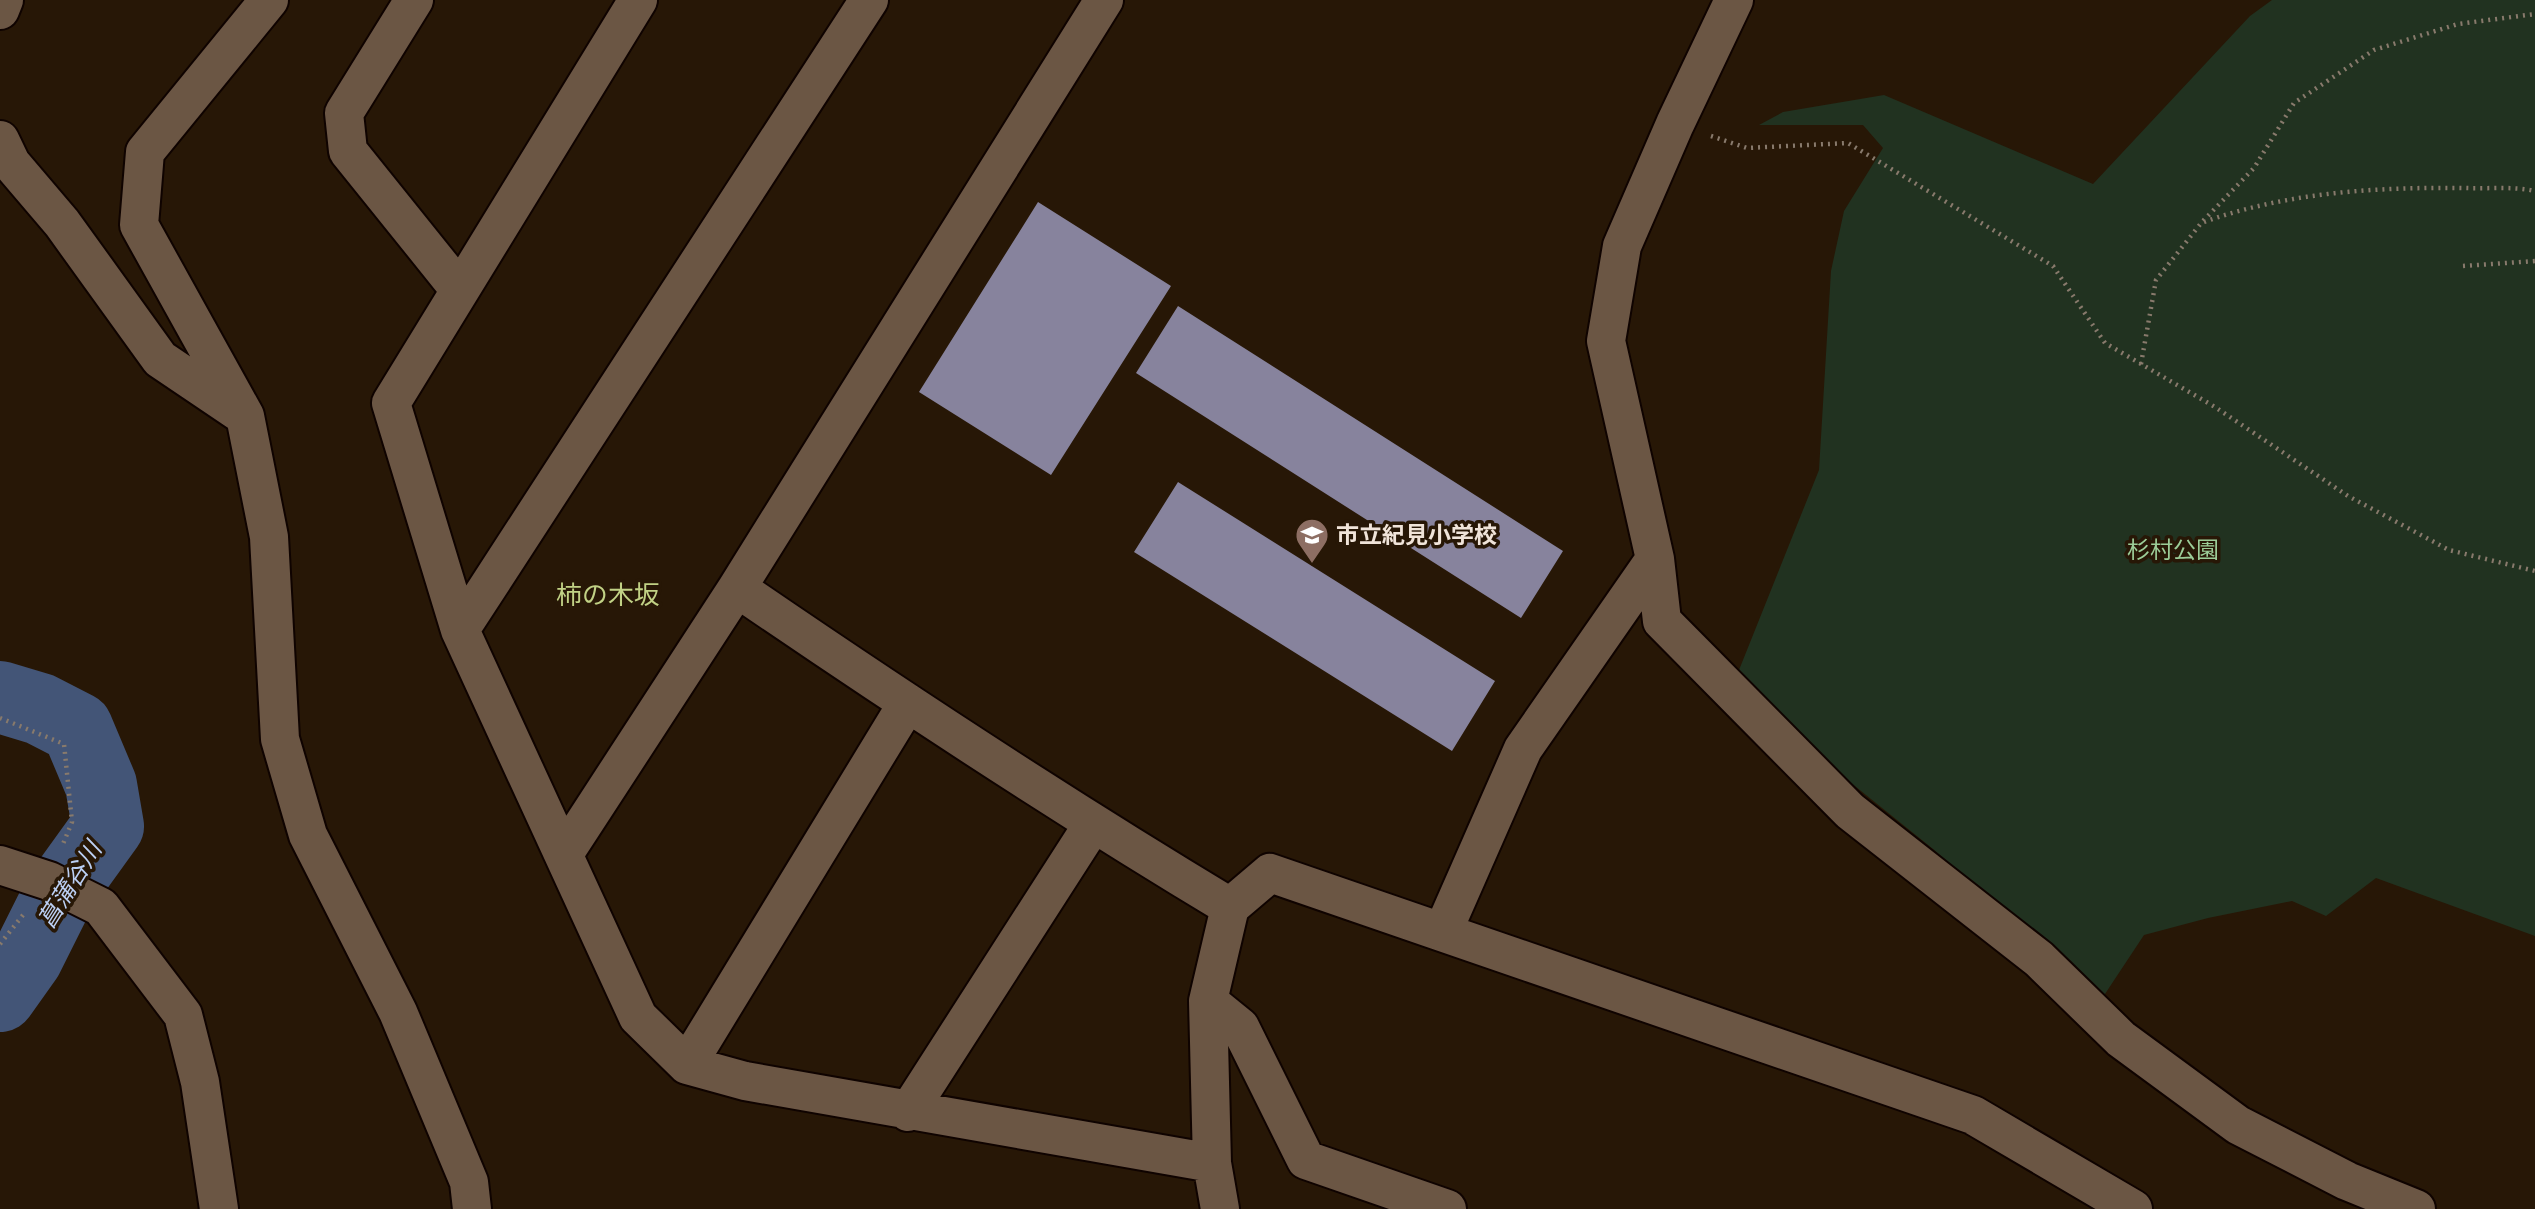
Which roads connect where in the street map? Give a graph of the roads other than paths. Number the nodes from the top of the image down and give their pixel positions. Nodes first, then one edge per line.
1 (4, 0) edge
2 (269, 0) edge
3 (414, 0) edge
4 (638, 0) edge
5 (869, 0) edge
6 (1104, 0) edge
7 (1734, 0) edge
8 (0, 10) edge
9 (0, 139) edge
10 (459, 289) junction
11 (245, 416) junction
12 (1655, 559) junction
13 (737, 588) junction
14 (460, 630) junction
15 (907, 704) junction
16 (1093, 824) junction
17 (564, 854) junction
18 (0, 865) edge
19 (1230, 907) junction
20 (1443, 931) junction
21 (1208, 1001) junction
22 (687, 1065) junction
23 (908, 1112) junction
24 (1212, 1163) junction
25 (219, 1209) edge
26 (472, 1209) edge
27 (1220, 1209) edge
28 (1447, 1209) edge
29 (2133, 1209) edge
30 (2416, 1209) edge

1 - 8 street
2 - 11 street
3 - 10 street
4 - 10 street
5 - 14 street
6 - 13 street
7 - 12 street
9 - 11 street
10 - 14 street
11 - 26 street
12 - 20 street
12 - 30 street
13 - 15 street
13 - 17 street
14 - 17 street
15 - 16 street
15 - 22 street
16 - 19 street
16 - 23 street
17 - 22 street
18 - 25 street
19 - 20 street
19 - 21 street
20 - 29 street
21 - 24 street
21 - 28 street
22 - 23 street
23 - 24 street
24 - 27 street

